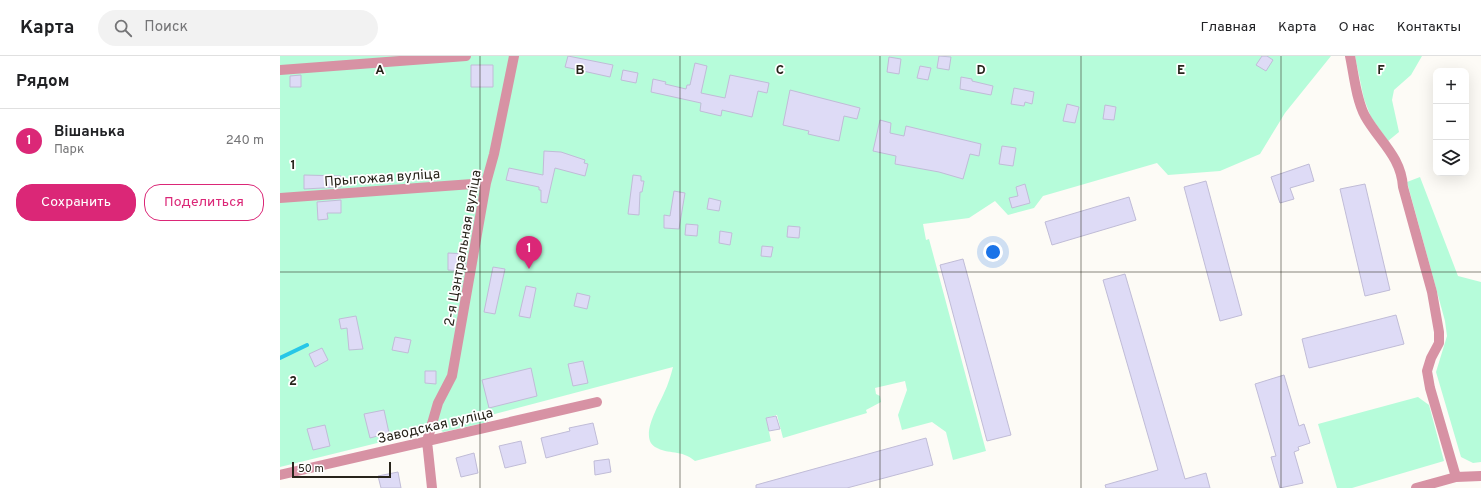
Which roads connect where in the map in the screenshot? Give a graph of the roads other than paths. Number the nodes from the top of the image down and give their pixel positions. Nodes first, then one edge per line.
1 (466, 56) edge
2 (514, 56) edge
3 (1350, 56) edge
4 (280, 70) edge
5 (486, 183) junction
6 (280, 198) edge
7 (597, 402) dead end
8 (427, 441) junction
9 (280, 476) edge
10 (1481, 476) edge
11 (1456, 477) junction
12 (432, 488) edge
13 (1416, 488) edge

1 - 4 street
2 - 5 street, 2-я Цэнтральная вуліца
3 - 11 street
5 - 6 street, Прыгожая вуліца
5 - 8 street, 2-я Цэнтральная вуліца
7 - 8 street, Заводская вуліца
8 - 9 street, Заводская вуліца
8 - 12 street
10 - 11 street
11 - 13 street

